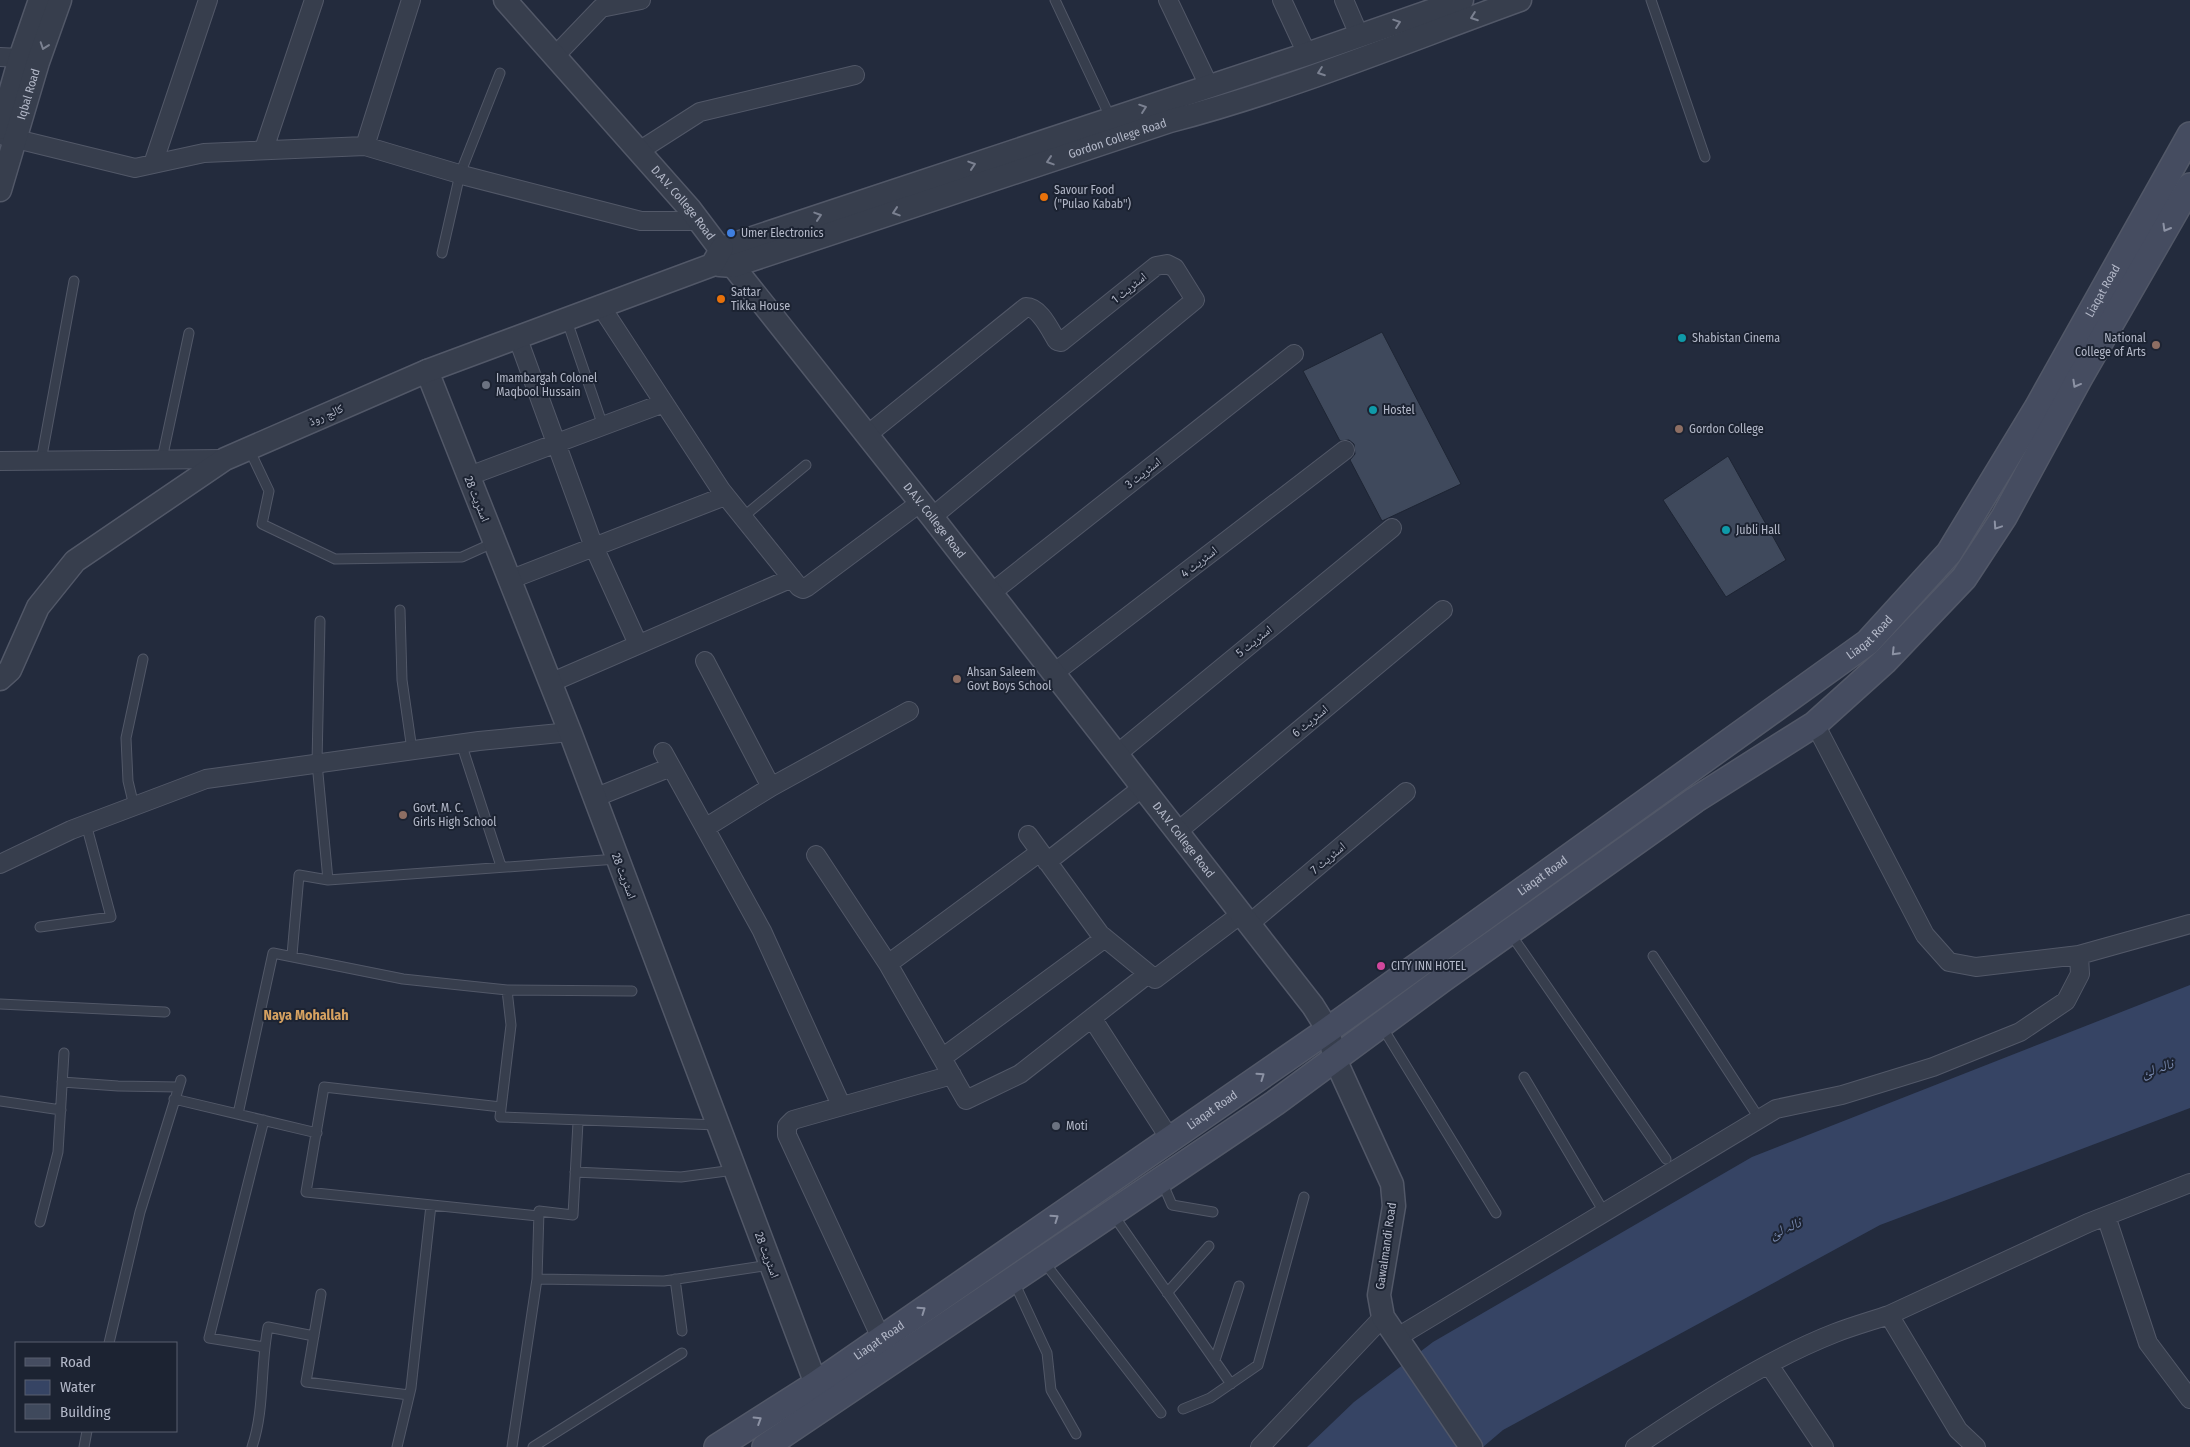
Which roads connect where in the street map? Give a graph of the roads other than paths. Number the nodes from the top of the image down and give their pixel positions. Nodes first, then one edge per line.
1 (40, 0) edge
2 (60, 0) edge
3 (208, 0) edge
4 (314, 0) edge
5 (411, 0) edge
6 (506, 0) edge
7 (637, 0) edge
8 (1055, 0) edge
9 (1168, 0) edge
10 (1282, 0) edge
11 (1344, 0) edge
12 (1462, 0) edge
13 (1520, 0) edge
14 (1651, 0) edge
15 (1359, 35) junction
16 (1308, 54) junction
17 (555, 56) junction
18 (10, 57) edge
19 (500, 73) dead end
20 (855, 75) dead end
21 (1209, 86) junction
22 (1111, 120) junction
23 (5, 134) edge
24 (2190, 135) edge
25 (366, 146) junction
26 (264, 149) junction
27 (639, 151) junction
28 (1705, 157) dead end
29 (153, 164) junction
30 (460, 174) junction
31 (2190, 186) edge
32 (0, 190) edge
33 (700, 221) junction
34 (442, 253) dead end
35 (722, 260) junction
36 (74, 281) dead end
37 (600, 305) junction
38 (566, 318) junction
39 (189, 334) dead end
40 (517, 336) junction
41 (1294, 354) dead end
42 (427, 371) junction
43 (664, 403) junction
44 (603, 426) junction
45 (867, 435) junction
46 (556, 444) junction
47 (248, 448) junction
48 (1345, 450) dead end
49 (225, 458) junction
50 (162, 459) junction
51 (0, 461) edge
52 (41, 461) junction
53 (806, 465) dead end
54 (469, 476) junction
55 (726, 496) junction
56 (926, 510) junction
57 (743, 517) junction
58 (1392, 528) dead end
59 (495, 542) junction
60 (594, 547) junction
61 (792, 578) junction
62 (510, 580) junction
63 (991, 593) junction
64 (400, 610) dead end
65 (1443, 610) dead end
66 (320, 621) dead end
67 (638, 644) junction
68 (143, 659) dead end
69 (705, 662) dead end
70 (1054, 673) junction
71 (0, 680) edge
72 (550, 682) junction
73 (910, 711) dead end
74 (1815, 724) junction
75 (570, 732) junction
76 (461, 743) junction
77 (412, 750) junction
78 (663, 752) dead end
79 (1117, 754) junction
80 (317, 763) junction
81 (671, 767) junction
82 (771, 787) junction
83 (1143, 787) junction
84 (1406, 792) dead end
85 (594, 798) junction
86 (134, 806) junction
87 (86, 824) junction
88 (704, 828) junction
89 (1177, 832) junction
90 (1028, 835) dead end
91 (816, 855) dead end
92 (1044, 857) junction
93 (618, 859) junction
94 (0, 864) edge
95 (500, 866) junction
96 (328, 880) junction
97 (1245, 919) junction
98 (2190, 924) edge
99 (40, 927) dead end
100 (1509, 931) junction
101 (1105, 938) junction
102 (2079, 954) junction
103 (292, 955) junction
104 (1653, 956) dead end
105 (888, 964) junction
106 (1148, 974) junction
107 (507, 990) junction
108 (632, 991) dead end
109 (0, 1004) edge
110 (165, 1012) dead end
111 (1092, 1018) junction
112 (1381, 1025) junction
113 (1328, 1030) junction
114 (64, 1053) dead end
115 (942, 1058) junction
116 (1335, 1059) junction
117 (952, 1075) junction
118 (1524, 1077) dead end
119 (62, 1082) junction
120 (174, 1099) junction
121 (0, 1101) edge
122 (841, 1105) junction
123 (501, 1107) junction
124 (61, 1110) junction
125 (238, 1114) junction
126 (1759, 1118) junction
127 (264, 1120) junction
128 (578, 1122) junction
129 (718, 1125) junction
130 (316, 1133) junction
131 (1170, 1139) junction
132 (1666, 1159) dead end
133 (735, 1170) junction
134 (575, 1172) junction
135 (1161, 1180) junction
136 (2190, 1182) edge
137 (1304, 1197) dead end
138 (431, 1205) junction
139 (1213, 1212) dead end
140 (1604, 1212) junction
141 (1112, 1213) junction
142 (1496, 1213) dead end
143 (538, 1216) junction
144 (2106, 1216) junction
145 (40, 1222) dead end
146 (1209, 1246) dead end
147 (1042, 1260) junction
148 (771, 1265) junction
149 (537, 1279) junction
150 (675, 1279) junction
151 (1013, 1280) junction
152 (1239, 1286) dead end
153 (1167, 1293) junction
154 (321, 1294) dead end
155 (1889, 1315) junction
156 (1383, 1317) junction
157 (682, 1331) dead end
158 (314, 1336) junction
159 (881, 1338) junction
160 (1396, 1338) junction
161 (109, 1342) edge
162 (264, 1347) junction
163 (682, 1352) dead end
164 (1215, 1360) junction
165 (1769, 1365) junction
166 (816, 1384) junction
167 (1231, 1384) junction
168 (409, 1395) junction
169 (2190, 1400) edge
170 (1183, 1409) dead end
171 (1161, 1413) dead end
172 (88, 1432) edge
173 (1076, 1434) dead end
174 (84, 1447) edge
175 (252, 1447) edge
176 (397, 1447) edge
177 (512, 1447) edge
178 (533, 1447) edge
179 (717, 1447) edge
180 (764, 1447) edge
181 (1260, 1447) edge
182 (1471, 1447) edge
183 (1635, 1447) edge
184 (1824, 1447) edge
185 (1976, 1447) edge

1 - 18 street, Iqbal Road
2 -> 23 street, Iqbal Road
3 - 29 street
4 - 26 street
5 - 25 street
6 - 17 street, D.A.V. College Road
7 - 17 street
8 - 22 lane
9 - 21 street
10 - 16 street
11 - 15 street
15 -> 12 street, Gordon College Road
13 -> 35 street, Gordon College Road
14 - 28 lane
15 - 16 street, Gordon College Road
16 - 21 street, Gordon College Road
17 - 27 street, D.A.V. College Road
18 - 23 street, Iqbal Road
19 - 30 lane
20 - 27 street
22 -> 21 street, Gordon College Road
35 -> 22 street, Gordon College Road
23 - 29 street
23 - 32 street, Iqbal Road
24 - 113 main road, Liaqat Road
25 - 26 street
25 - 30 street
26 - 29 street
27 - 33 street, D.A.V. College Road
30 - 33 street
30 - 34 lane
31 -> 74 main road, Liaqat Road
33 - 35 street, D.A.V. College Road
35 - 37 street, کالج روڈ
35 - 45 street, D.A.V. College Road
36 - 52 lane
37 - 38 street, کالج روڈ
37 - 43 street
38 - 40 street, کالج روڈ
38 - 44 lane
39 - 50 lane
40 - 42 street, کالج روڈ
40 - 46 street
41 - 63 street, اسٹریٹ 3
42 - 47 street, کالج روڈ
42 - 54 street, اسٹریٹ 28
43 - 44 street
43 - 55 street
44 - 46 street
45 - 56 street, D.A.V. College Road
45 - 56 street, اسٹریٹ 1
46 - 54 street
46 - 60 street
47 - 49 street, کالج روڈ
47 - 59 lane
48 - 70 street, اسٹریٹ 4
49 - 50 street
49 - 71 street, کالج روڈ
50 - 52 street
51 - 52 street
53 - 57 lane
54 - 59 street, اسٹریٹ 28
55 - 57 street
55 - 60 street
56 - 61 street
56 - 63 street, D.A.V. College Road
57 - 61 street
58 - 79 street, اسٹریٹ 5
59 - 62 street, اسٹریٹ 28
60 - 62 street
60 - 67 street
61 - 67 street
62 - 72 street, اسٹریٹ 28
63 - 70 street, D.A.V. College Road
64 - 77 lane
65 - 89 street, اسٹریٹ 6
66 - 80 lane
67 - 72 street
68 - 86 lane
69 - 82 street
70 - 79 street, D.A.V. College Road
72 - 75 street, اسٹریٹ 28
73 - 82 street
74 - 100 main road, Liaqat Road
74 - 102 street
75 - 76 street
75 - 85 street, اسٹریٹ 28
76 - 77 street
76 - 95 lane
77 - 80 street
78 - 81 street
79 - 83 street, D.A.V. College Road
80 - 86 street
80 - 96 lane
81 - 85 street
81 - 88 street
82 - 88 street
83 - 89 street, D.A.V. College Road
83 - 92 street
84 - 97 street, اسٹریٹ 7
85 - 93 street, اسٹریٹ 28
86 - 87 street
87 - 94 street
87 - 99 lane
88 - 122 street
89 - 97 street, D.A.V. College Road
90 - 92 street
91 - 105 street
92 - 101 street
92 - 105 street
93 - 95 lane
93 - 129 street, اسٹریٹ 28
95 - 96 lane
96 - 103 lane
97 - 106 street, اسٹریٹ 7
97 - 113 street, D.A.V. College Road
98 - 102 street
100 - 112 main road, Liaqat Road
100 - 132 lane
101 - 106 street
101 - 115 street
102 - 126 street
103 - 107 lane
103 - 125 lane
104 - 126 lane
105 - 115 street
106 - 111 street
107 - 108 lane
107 - 123 lane
109 - 110 lane
111 - 117 street
111 - 131 street
112 - 116 main road, Liaqat Road
112 - 142 lane
113 - 116 street, D.A.V. College Road
131 -> 113 main road, Liaqat Road
114 - 119 lane
115 - 117 street
116 - 135 main road, Liaqat Road
116 - 156 street, Gawalmandi Road
117 - 122 street
118 - 140 lane
119 - 120 lane
119 - 124 lane
120 - 125 lane
120 - 161 lane
121 - 124 lane
122 - 159 street
123 - 128 lane
123 - 130 lane
124 - 145 lane
125 - 127 lane
126 - 140 street
127 - 130 lane
127 - 162 lane
128 - 129 lane
128 - 134 lane
129 - 133 street, اسٹریٹ 28
130 - 138 lane
159 -> 131 main road, Liaqat Road
133 - 134 lane
133 - 148 street, اسٹریٹ 28
134 - 143 lane
135 - 139 lane
135 - 141 main road, Liaqat Road
136 - 144 street
137 - 167 lane
138 - 143 lane
138 - 168 lane
140 - 160 street
141 - 147 main road, Liaqat Road
141 - 153 lane
143 - 149 lane
144 - 155 street
144 - 169 street
146 - 153 lane
147 - 151 main road, Liaqat Road
147 - 171 lane
148 - 150 lane
148 - 166 street, اسٹریٹ 28
149 - 150 lane
149 - 177 lane
150 - 157 lane
151 - 173 lane
151 - 180 main road, Liaqat Road
152 - 164 lane
153 - 164 lane
154 - 158 lane
155 - 165 street
155 - 185 street
156 - 160 street, Gawalmandi Road
156 - 181 street
158 - 162 lane
158 - 168 lane
159 - 166 main road, Liaqat Road
160 - 182 street, Gawalmandi Road
162 - 175 lane
163 - 178 lane
164 - 167 lane
165 - 183 street
165 - 184 street
179 -> 166 main road, Liaqat Road
167 - 170 lane
168 - 176 lane
172 - 174 lane

